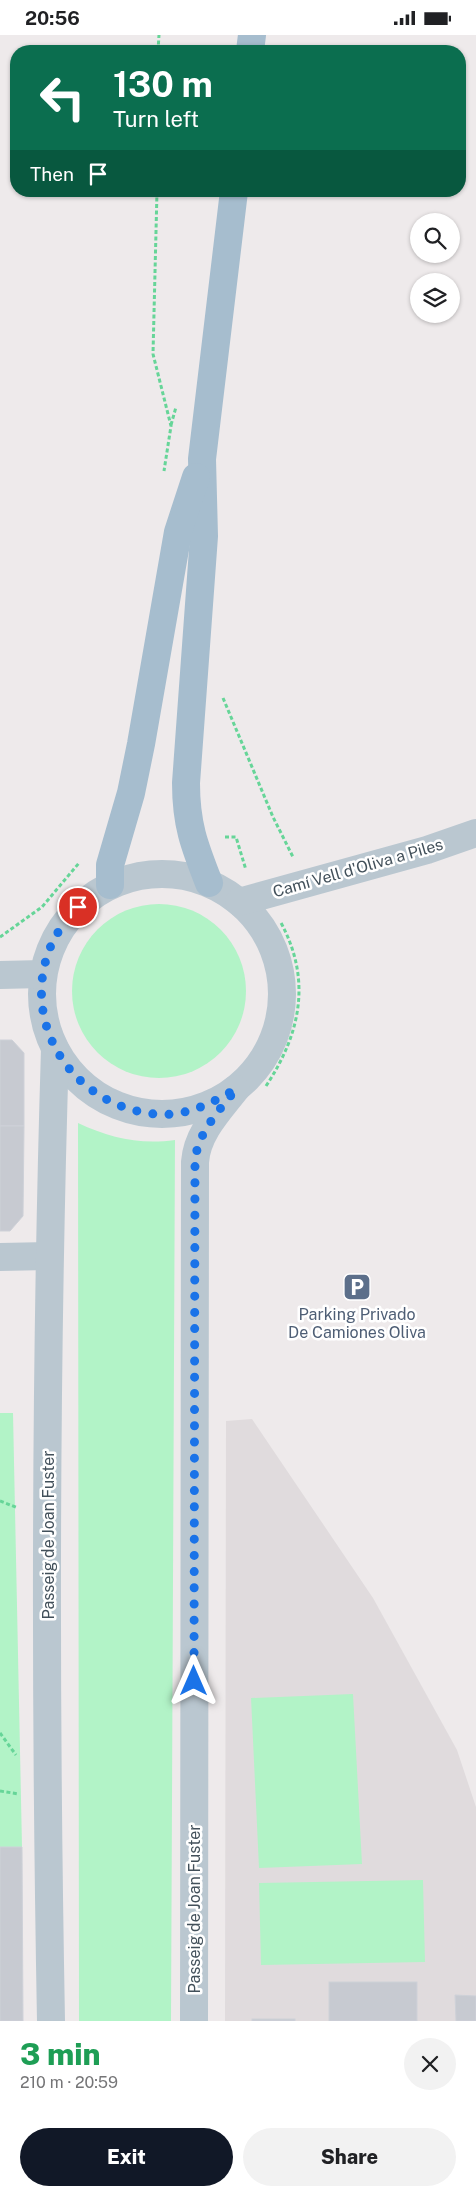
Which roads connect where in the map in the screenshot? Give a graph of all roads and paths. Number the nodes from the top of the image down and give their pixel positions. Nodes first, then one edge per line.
1 (233, 197) edge
2 (202, 459) junction
3 (222, 693) dead end
4 (476, 833) edge
5 (82, 854) dead end
6 (209, 883) junction
7 (306, 884) junction
8 (110, 885) junction
9 (239, 902) junction
10 (0, 937) edge
11 (43, 973) junction
12 (0, 975) edge
13 (55, 1049) junction
14 (236, 1089) junction
15 (49, 1256) junction
16 (0, 1257) edge
17 (51, 2021) edge
18 (194, 2021) edge

1 - 2 main road
2 - 6 main road
2 - 8 main road
3 - 7 path
4 - 7 street, Camí Vell d'Oliva a Piles
5 - 10 path
6 - 8 street
6 - 9 street
7 - 9 street, Camí Vell d'Oliva a Piles
8 - 11 street
9 - 14 street
11 - 12 street
11 - 13 street
13 - 14 street
13 - 15 street, Passeig de Joan Fuster
14 - 18 street, Passeig de Joan Fuster
15 - 16 street
15 - 17 street, Passeig de Joan Fuster

